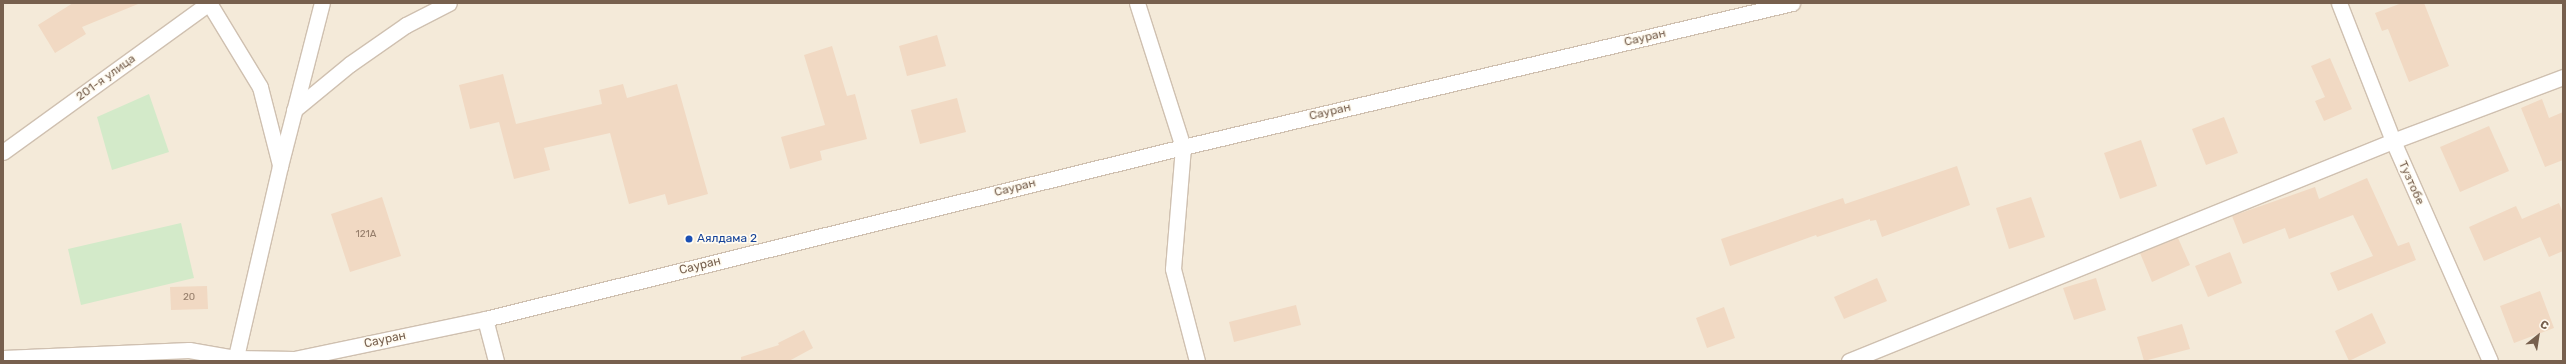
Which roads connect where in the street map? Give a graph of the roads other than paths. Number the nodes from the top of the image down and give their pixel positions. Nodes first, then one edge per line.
1 (209, 3) edge
2 (322, 3) edge
3 (449, 3) edge
4 (1137, 3) edge
5 (1792, 3) edge
6 (2340, 3) edge
7 (2563, 77) edge
8 (294, 110) junction
9 (2393, 141) junction
10 (1183, 147) junction
11 (3, 152) edge
12 (280, 166) junction
13 (485, 319) junction
14 (3, 358) edge
15 (236, 360) edge
16 (496, 361) edge
17 (1197, 361) edge
18 (1849, 361) edge
19 (2490, 361) edge

1 - 11 street, 201-я улица
1 - 12 street
2 - 8 street
3 - 8 street
4 - 10 street
5 - 10 street, Сауран
6 - 9 street, Тузтобе
7 - 9 street
8 - 12 street
9 - 18 street
9 - 19 street, Тузтобе
10 - 13 street, Сауран
10 - 17 street
12 - 15 street
13 - 15 street, Сауран
13 - 16 street
14 - 15 street, Сауран

